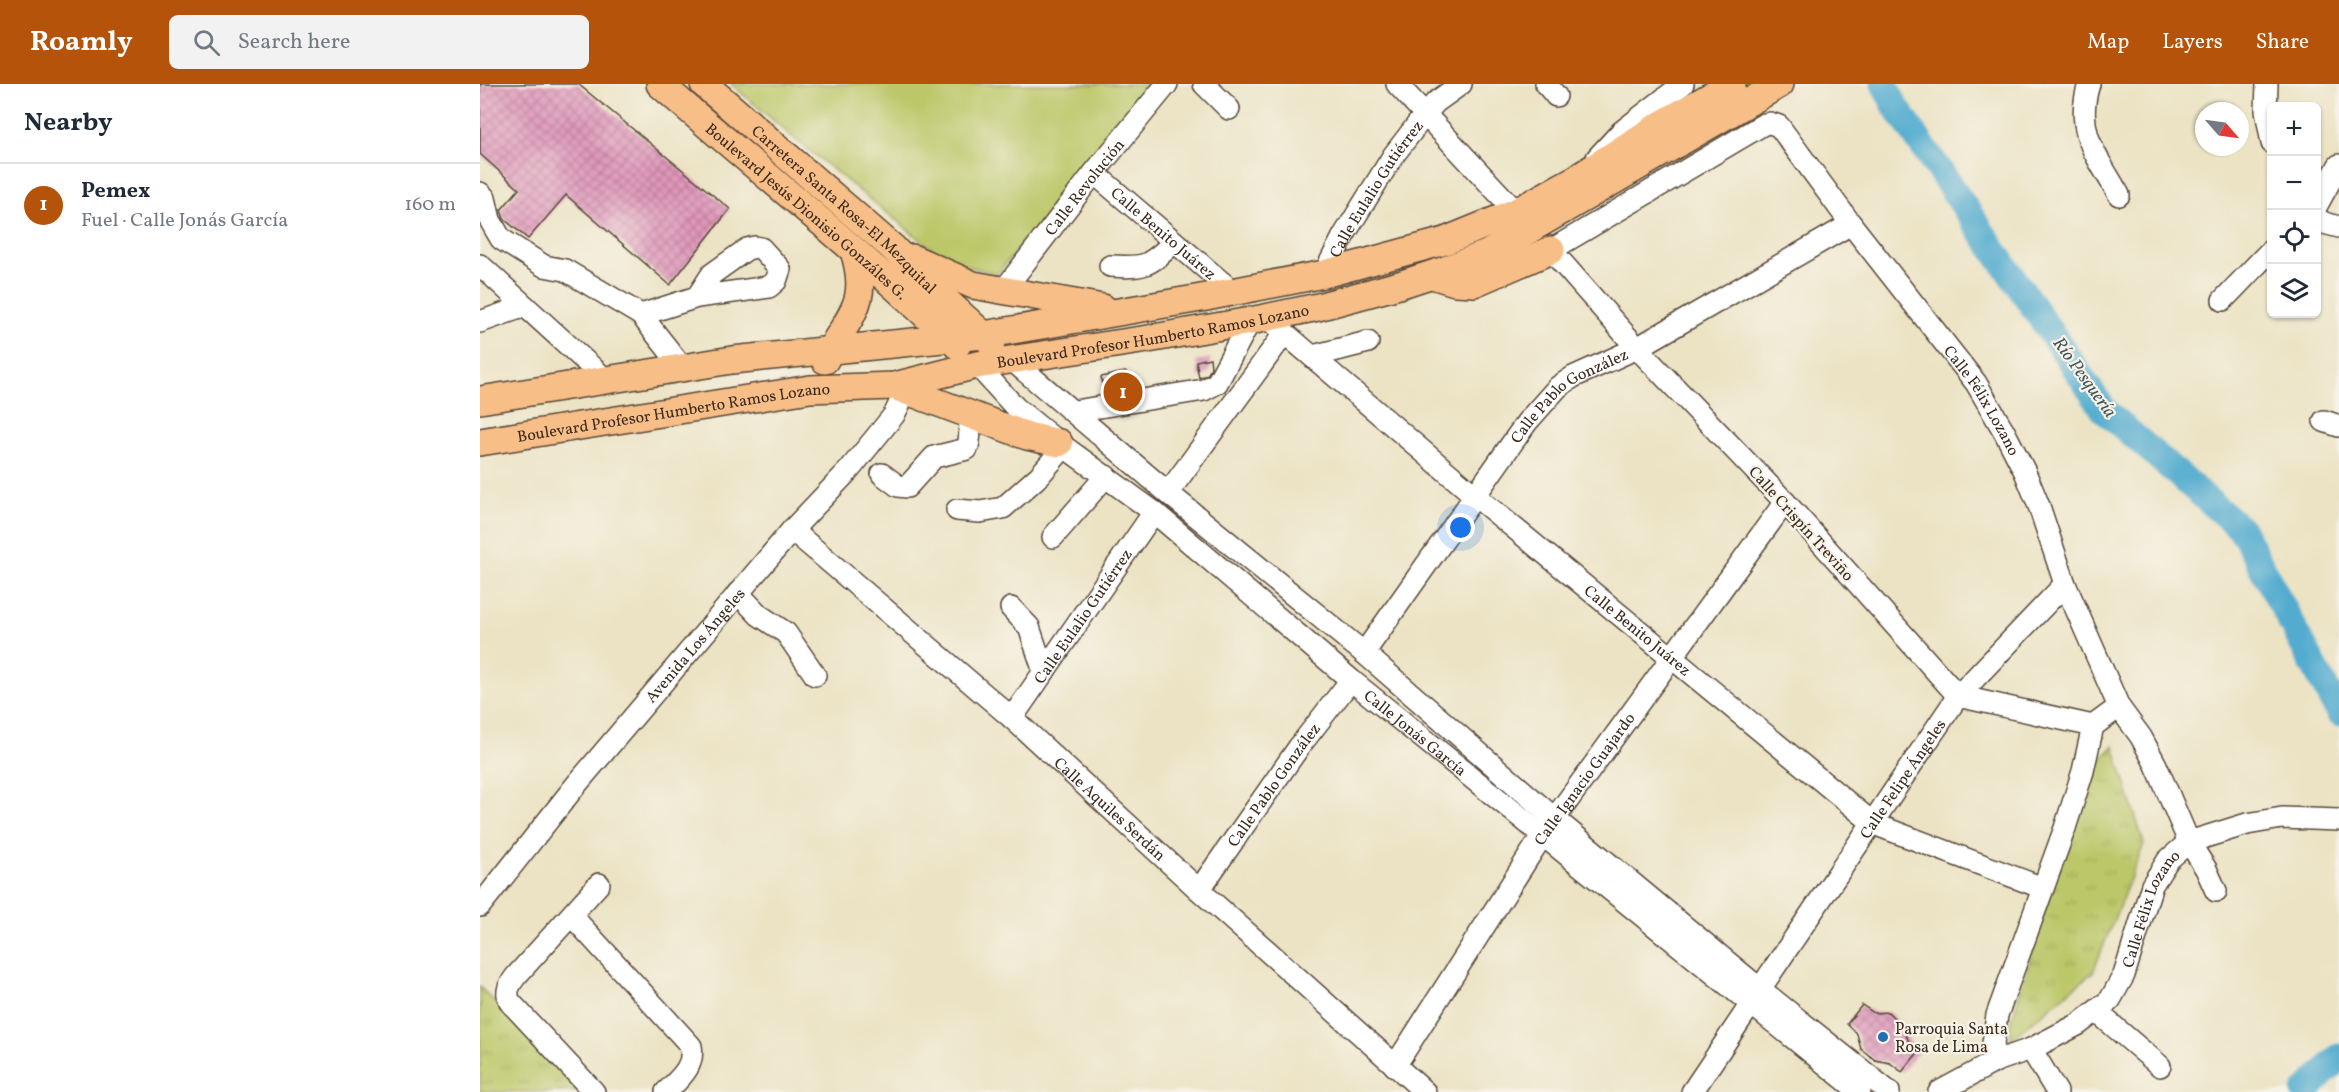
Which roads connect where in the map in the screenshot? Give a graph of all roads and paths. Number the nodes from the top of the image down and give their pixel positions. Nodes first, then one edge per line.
1 (660, 84) edge
2 (704, 84) edge
3 (1167, 84) edge
4 (1204, 84) edge
5 (1397, 84) edge
6 (1461, 84) edge
7 (1683, 84) edge
8 (1732, 84) edge
9 (1780, 84) edge
10 (2089, 84) edge
11 (2267, 84) edge
12 (1229, 109) dead end
13 (1426, 113) junction
14 (2267, 117) edge
15 (1664, 137) junction
16 (2339, 165) edge
17 (1094, 172) junction
18 (1579, 177) junction
19 (480, 193) edge
20 (2119, 195) dead end
21 (2321, 198) edge
22 (1516, 212) junction
23 (2321, 221) edge
24 (1851, 224) junction
25 (2339, 227) edge
26 (1174, 242) junction
27 (893, 248) junction
28 (1551, 250) junction
29 (854, 251) junction
30 (2267, 253) edge
31 (480, 265) edge
32 (1110, 266) dead end
33 (1324, 274) junction
34 (1432, 275) junction
35 (1003, 291) junction
36 (1232, 291) junction
37 (696, 297) dead end
38 (1201, 298) junction
39 (2223, 300) dead end
40 (525, 306) junction
41 (1122, 311) junction
42 (640, 315) junction
43 (480, 322) edge
44 (1269, 322) junction
45 (983, 335) junction
46 (950, 339) junction
47 (1368, 342) dead end
48 (1637, 348) junction
49 (830, 350) junction
50 (1313, 356) junction
51 (1023, 358) junction
52 (977, 365) junction
53 (682, 367) junction
54 (605, 379) junction
55 (894, 386) junction
56 (810, 389) junction
57 (480, 400) edge
58 (1075, 411) junction
59 (971, 416) junction
60 (480, 442) edge
61 (1061, 445) junction
62 (882, 474) dead end
63 (1106, 476) junction
64 (1168, 493) junction
65 (1474, 495) junction
66 (1785, 502) junction
67 (957, 510) dead end
68 (1154, 512) junction
69 (792, 530) junction
70 (1053, 537) dead end
71 (2065, 584) junction
72 (738, 593) junction
73 (1011, 608) dead end
74 (1364, 653) junction
75 (1673, 658) junction
76 (1044, 672) junction
77 (816, 675) dead end
78 (1351, 680) junction
79 (1958, 696) junction
80 (2119, 707) junction
81 (1012, 718) junction
82 (2093, 726) junction
83 (1556, 819) junction
84 (2339, 820) edge
85 (1874, 824) junction
86 (1542, 836) junction
87 (2189, 842) junction
88 (599, 884) dead end
89 (2043, 888) junction
90 (1198, 890) junction
91 (2216, 891) dead end
92 (480, 906) edge
93 (572, 916) junction
94 (1756, 997) junction
95 (2097, 1012) junction
96 (2031, 1048) junction
97 (1996, 1061) junction
98 (1395, 1066) junction
99 (2160, 1066) dead end
100 (1959, 1082) junction
101 (594, 1092) edge
102 (666, 1092) edge
103 (1425, 1092) edge
104 (1692, 1092) edge
105 (1860, 1092) edge
106 (1889, 1092) edge
107 (1939, 1092) edge
108 (1980, 1092) edge
109 (2057, 1092) edge

1 - 29 main road, Boulevard Jesús Dionisio Gonzáles G.
2 - 27 main road, Carretera Santa Rosa-El Mezquital
3 - 17 street, Calle Revolución
4 - 12 street
5 - 13 street
6 - 13 street, Calle Eulalio Gutiérrez
7 - 18 street
8 - 15 main road, Boulevard Profesor Humberto Ramos Lozano
9 - 15 main road, Boulevard Profesor Humberto Ramos Lozano
10 - 20 street
11 - 14 street
13 - 22 street
13 - 33 street, Calle Eulalio Gutiérrez
15 - 18 main road, Boulevard Profesor Humberto Ramos Lozano
15 - 34 main road, Boulevard Profesor Humberto Ramos Lozano
16 - 21 street
17 - 26 street, Calle Benito Juárez
17 - 35 street, Calle Revolución
18 - 22 main road, Boulevard Profesor Humberto Ramos Lozano
19 - 42 street
22 - 33 main road, Boulevard Profesor Humberto Ramos Lozano
23 - 25 street
24 - 28 street, Calle Félix Lozano
24 - 48 street, Calle Pablo González
24 - 71 street, Calle Félix Lozano
26 - 32 street
26 - 36 street, Calle Benito Juárez
27 - 35 main road
27 - 45 main road, Carretera Santa Rosa-El Mezquital
28 - 34 main road
28 - 48 street, Calle Crispín Treviño
29 - 46 main road, Boulevard Jesús Dionisio Gonzáles G.
29 - 49 main road
30 - 39 street
31 - 40 street
33 - 36 main road, Boulevard Profesor Humberto Ramos Lozano
33 - 44 main road
34 - 44 main road, Boulevard Profesor Humberto Ramos Lozano
35 - 41 main road
36 - 38 main road, Boulevard Profesor Humberto Ramos Lozano
37 - 42 street
38 - 41 main road, Boulevard Profesor Humberto Ramos Lozano
38 - 51 main road
40 - 43 street
40 - 54 street
41 - 45 main road, Boulevard Profesor Humberto Ramos Lozano
42 - 53 street
44 - 50 street, Calle Benito Juárez
44 - 51 main road, Boulevard Profesor Humberto Ramos Lozano
44 - 58 street
44 - 64 street
45 - 46 main road, Boulevard Profesor Humberto Ramos Lozano
45 - 51 main road, Carretera Santa Rosa-El Mezquital
46 - 49 main road, Boulevard Profesor Humberto Ramos Lozano
46 - 52 main road, Boulevard Jesús Dionisio Gonzáles G.
47 - 50 street
48 - 65 street, Calle Pablo González
48 - 66 street, Calle Crispín Treviño
49 - 53 main road, Boulevard Profesor Humberto Ramos Lozano
49 - 56 main road
50 - 65 street, Calle Benito Juárez
51 - 52 main road, Boulevard Profesor Humberto Ramos Lozano
51 - 58 street, Calle Jonás García
52 - 55 main road, Boulevard Profesor Humberto Ramos Lozano
52 - 61 street, Calle Jonás García
53 - 54 main road, Boulevard Profesor Humberto Ramos Lozano
54 - 57 main road, Boulevard Profesor Humberto Ramos Lozano
55 - 56 main road, Boulevard Profesor Humberto Ramos Lozano
55 - 59 main road
55 - 69 street, Avenida Los Ángeles
56 - 60 main road, Boulevard Profesor Humberto Ramos Lozano
58 - 64 street, Calle Jonás García
59 - 61 main road
59 - 62 street
61 - 63 street, Calle Jonás García
61 - 67 street
63 - 68 street, Calle Jonás García
63 - 70 street
64 - 74 street, Calle Jonás García
65 - 74 street, Calle Pablo González
65 - 75 street, Calle Benito Juárez
66 - 75 street, Calle Ignacio Guajardo
66 - 79 street, Calle Crispín Treviño
68 - 76 street, Calle Eulalio Gutiérrez
68 - 78 street, Calle Jonás García
69 - 72 street, Avenida Los Ángeles
69 - 81 street, Calle Aquiles Serdán
71 - 79 street, Calle Felipe Ángeles
71 - 80 street, Calle Félix Lozano
72 - 77 street
72 - 92 street, Avenida Los Ángeles
73 - 76 street
74 - 83 street, Calle Jonás García
75 - 83 street, Calle Ignacio Guajardo
75 - 85 street, Calle Benito Juárez
76 - 81 street, Calle Eulalio Gutiérrez
78 - 86 street, Calle Jonás García
78 - 90 street, Calle Pablo González
79 - 82 street
79 - 85 street, Calle Felipe Ángeles
80 - 82 street
80 - 87 street, Calle Félix Lozano
81 - 90 street, Calle Aquiles Serdán
82 - 89 street
83 - 86 street, Calle Ignacio Guajardo
83 - 94 street, Calle Jonás García
84 - 87 street
85 - 89 street, Calle Benito Juárez
85 - 94 street, Calle Felipe Ángeles
86 - 94 street, Calle Jonás García
86 - 98 street, Calle Ignacio Guajardo
87 - 91 street
87 - 95 street, Calle Félix Lozano
88 - 93 street
89 - 97 street
90 - 98 street, Calle Aquiles Serdán
93 - 101 street
93 - 102 street
94 - 104 street, Calle Felipe Ángeles
94 - 105 street, Calle Jonás García
94 - 106 street, Calle Jonás García
95 - 96 street, Calle Félix Lozano
95 - 99 street
96 - 97 street, Calle Félix Lozano
96 - 109 street
97 - 100 street, Calle Félix Lozano
98 - 103 street, Calle Aquiles Serdán
100 - 107 street, Calle Félix Lozano
100 - 108 street

